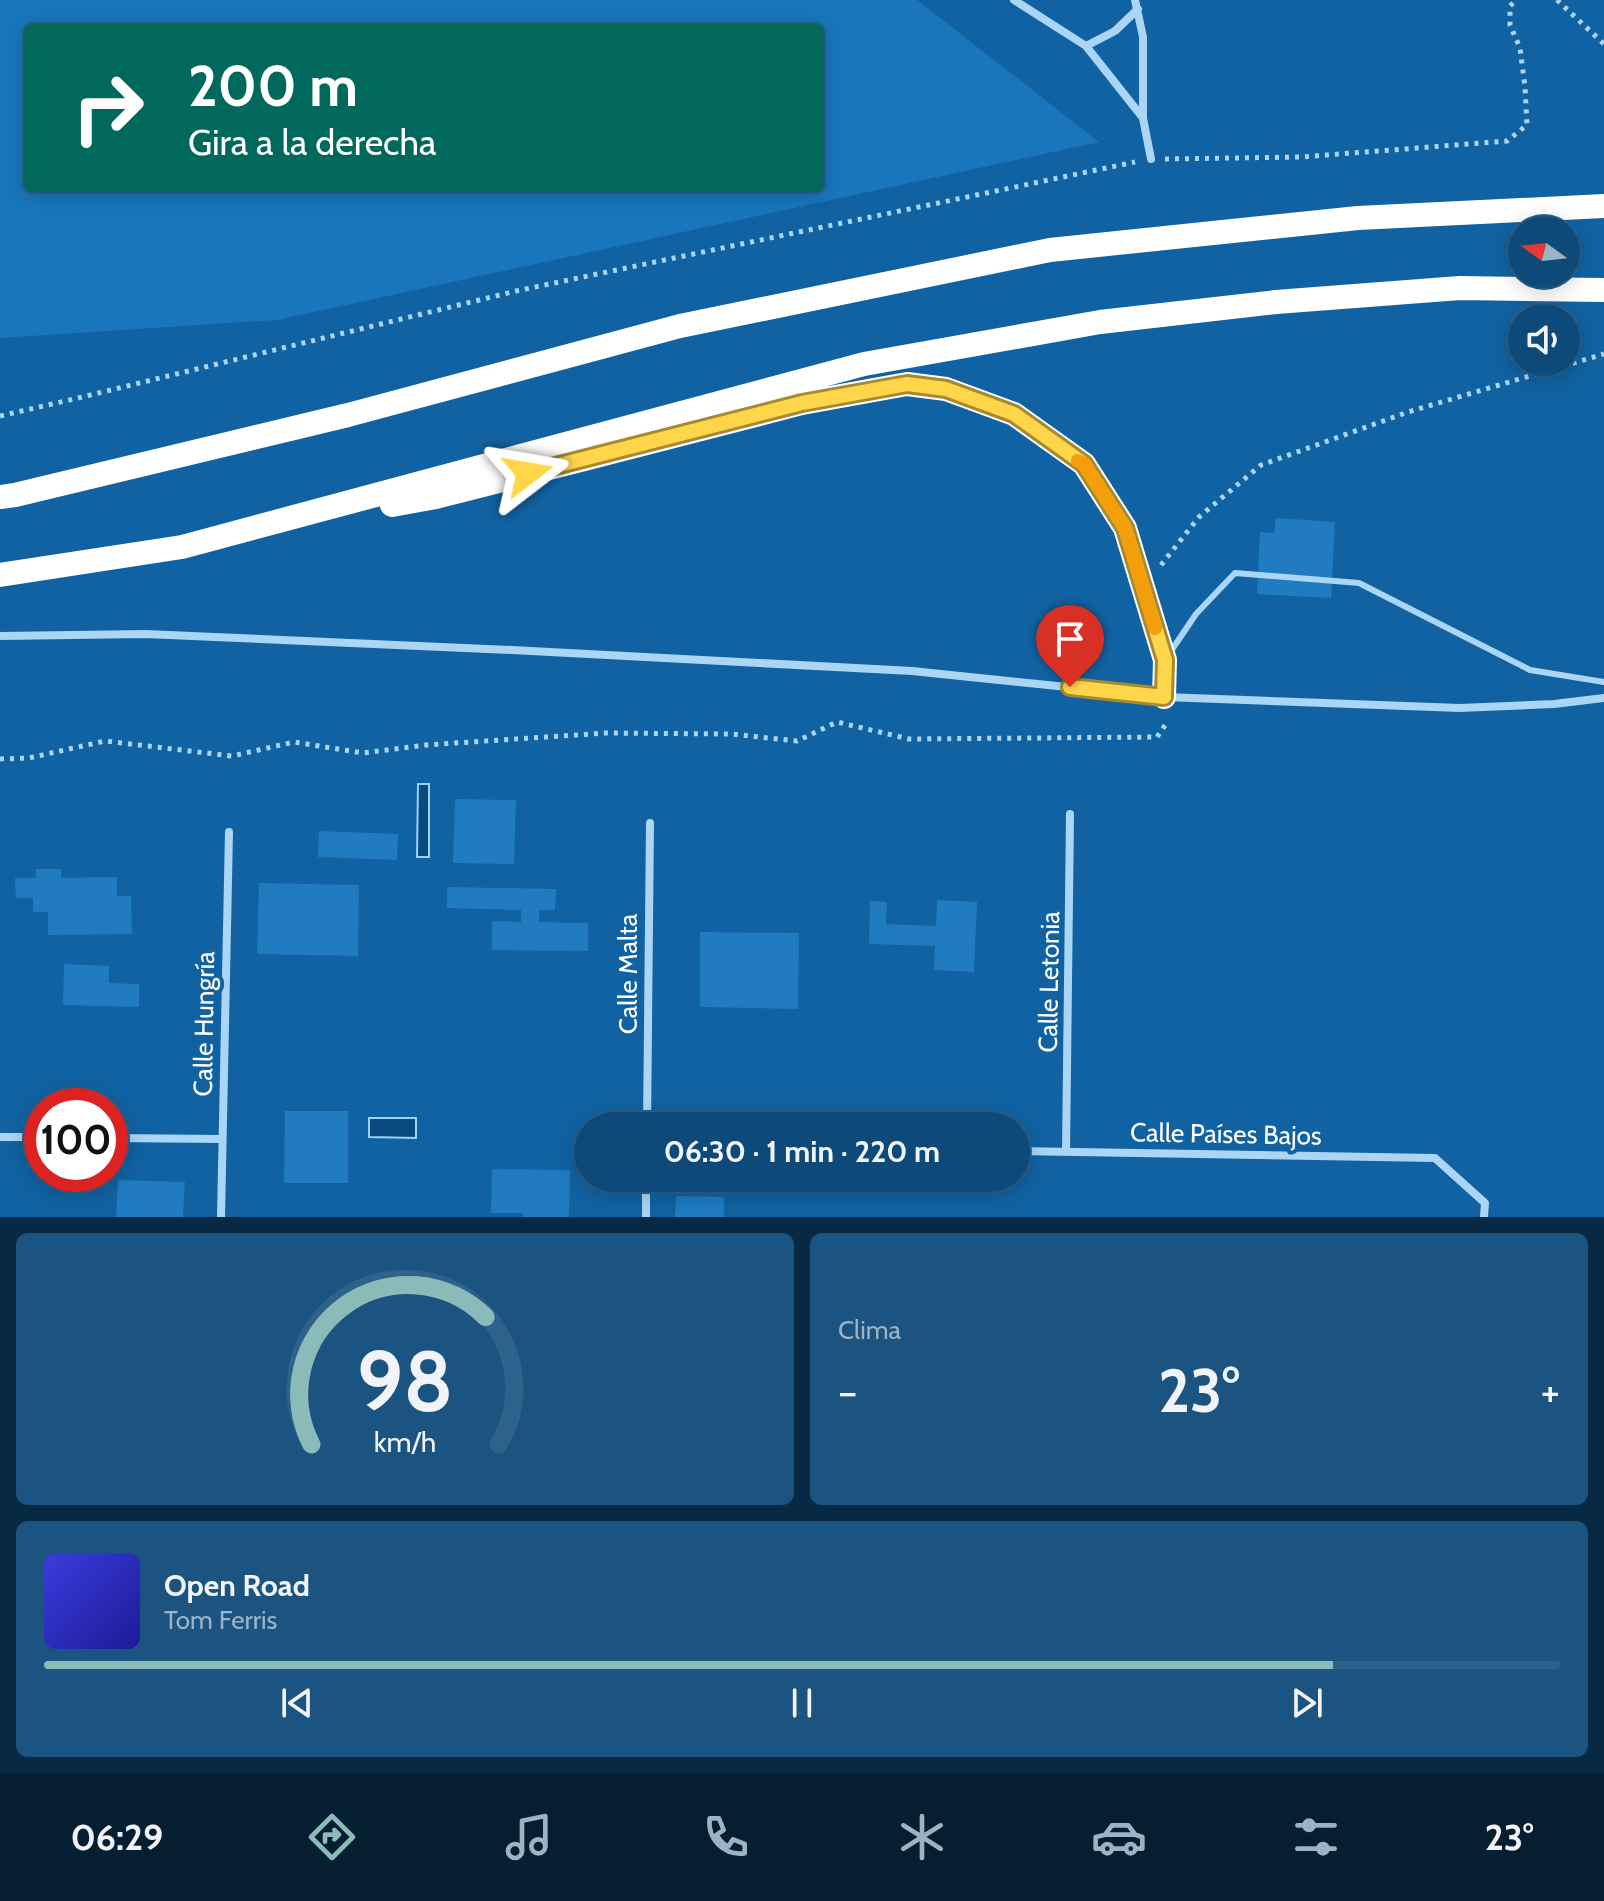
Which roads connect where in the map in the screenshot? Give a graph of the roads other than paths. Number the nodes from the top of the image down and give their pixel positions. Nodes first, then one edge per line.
1 (1014, 0) edge
2 (1136, 4) edge
3 (1086, 46) junction
4 (1143, 118) junction
5 (1151, 159) road end
6 (1604, 206) edge
7 (1604, 290) edge
8 (0, 497) edge
9 (182, 547) junction
10 (0, 575) edge
11 (0, 636) edge
12 (1165, 660) junction
13 (1604, 682) edge
14 (1164, 697) junction
15 (1604, 698) edge
16 (1070, 814) dead end
17 (650, 823) dead end
18 (229, 832) dead end
19 (647, 1112) edge
20 (0, 1137) edge
21 (24, 1137) edge
22 (128, 1138) edge
23 (222, 1139) junction
24 (1030, 1151) edge
25 (1066, 1151) junction
26 (646, 1192) edge
27 (221, 1217) edge
28 (646, 1217) edge
29 (1484, 1217) edge

1 - 3 street
2 - 3 street
2 - 4 street
3 - 4 street
4 - 5 street
6 - 8 highway
7 - 9 highway
9 - 10 highway
9 - 12 highway
11 - 14 street
12 - 13 lane
12 - 14 highway
14 - 15 street
16 - 25 street, Calle Letonia
17 - 19 street, Calle Malta
18 - 23 street, Calle Hungría
20 - 21 street
22 - 23 street
23 - 27 street, Calle Hungría
24 - 25 street, Calle Países Bajos
25 - 29 street, Calle Países Bajos
26 - 28 street

